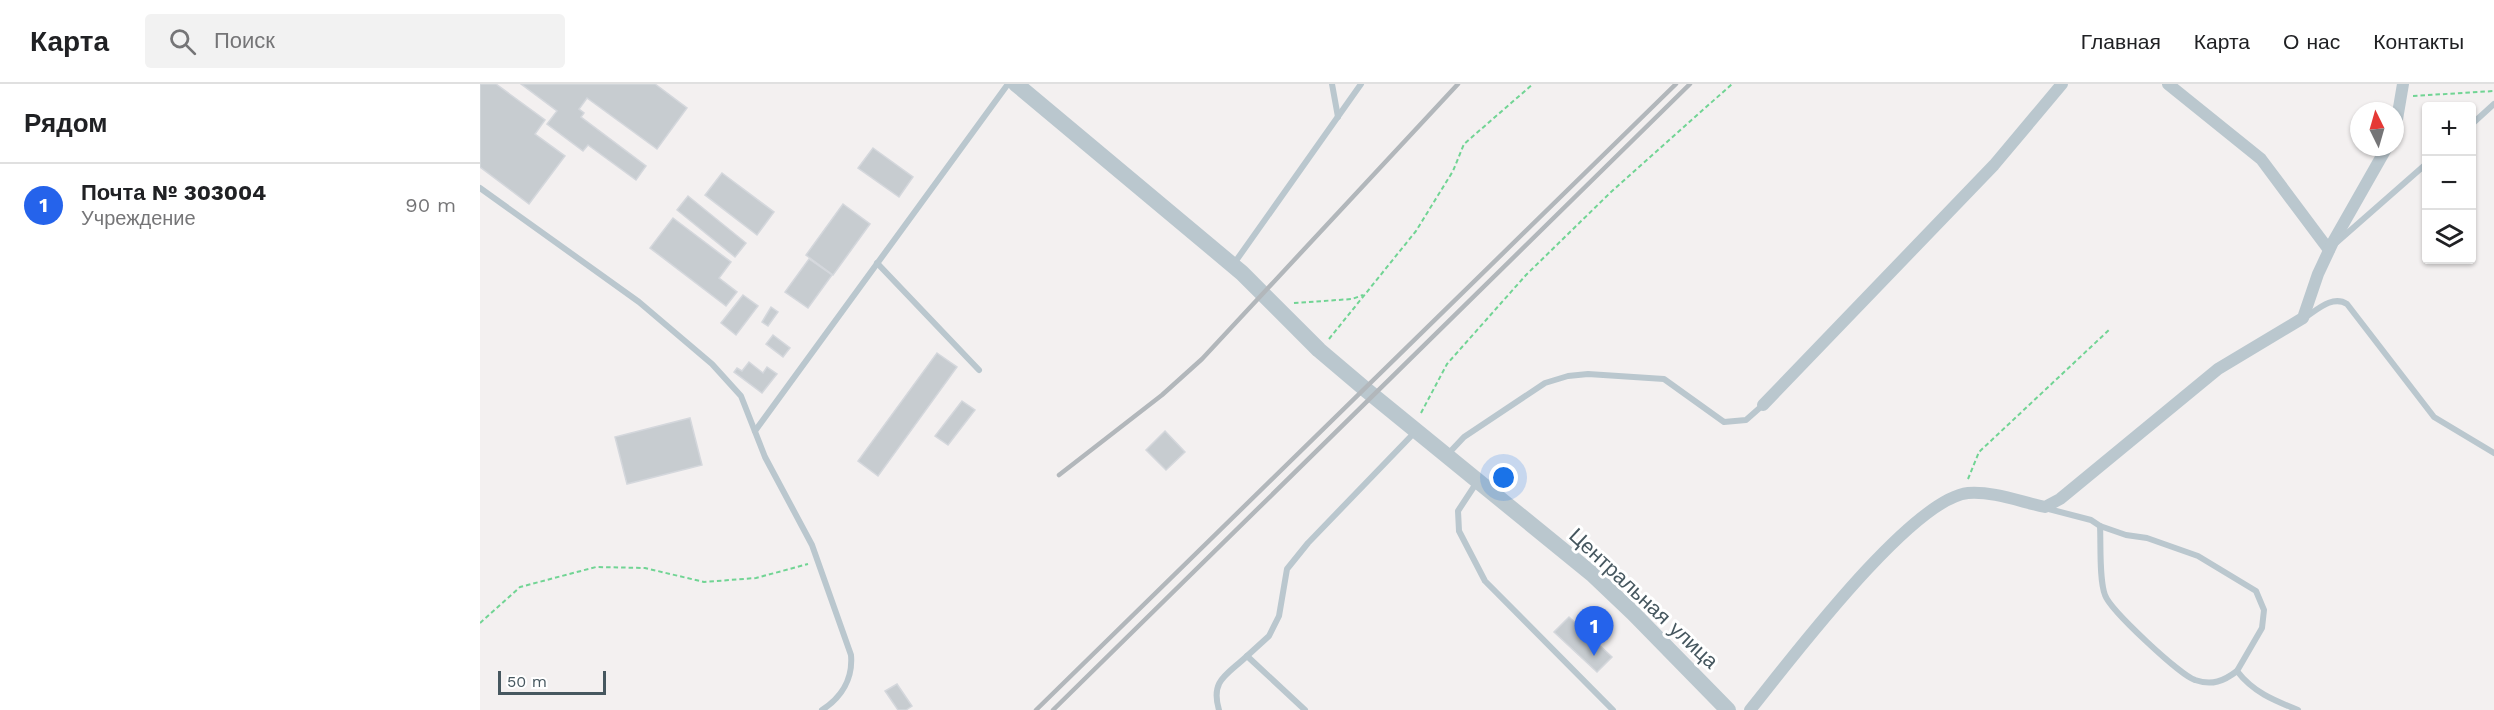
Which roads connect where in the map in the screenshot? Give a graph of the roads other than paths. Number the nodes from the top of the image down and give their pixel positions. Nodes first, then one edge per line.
1 (1008, 84) edge
2 (1016, 84) edge
3 (1332, 84) edge
4 (1361, 84) edge
5 (2062, 84) edge
6 (2168, 84) edge
7 (2395, 84) edge
8 (2402, 90) edge
9 (2494, 105) edge
10 (1338, 117) junction
11 (2476, 121) edge
12 (2382, 156) edge
13 (2422, 168) edge
14 (480, 188) edge
15 (2329, 249) junction
16 (877, 262) junction
17 (1233, 266) junction
18 (2302, 318) junction
19 (979, 370) dead end
20 (1763, 405) joint
21 (755, 430) junction
22 (1413, 430) junction
23 (2494, 453) edge
24 (1445, 456) junction
25 (1478, 482) junction
26 (2045, 507) junction
27 (2100, 526) junction
28 (1248, 656) junction
29 (2237, 671) junction
30 (822, 710) edge
31 (1219, 710) edge
32 (1305, 710) edge
33 (1613, 710) edge
34 (1728, 710) edge
35 (1750, 710) edge
36 (2298, 710) edge

1 - 16 lane
2 - 17 street, Центральная улица
3 - 10 lane
4 - 10 lane
5 - 20 street
6 - 15 street
7 - 8 street
9 - 11 lane
10 - 17 lane
12 - 15 street
13 - 15 lane
14 - 21 lane
15 - 18 street
16 - 19 lane
16 - 21 lane
17 - 22 street, Центральная улица
18 - 23 lane
18 - 26 street
20 - 24 lane
21 - 30 lane
22 - 24 street, Центральная улица
22 - 28 lane
24 - 25 street, Центральная улица
25 - 33 lane
25 - 34 street, Центральная улица
26 - 27 lane
26 - 35 street
27 - 29 lane
27 - 29 lane
28 - 31 lane
28 - 32 lane
29 - 36 lane

